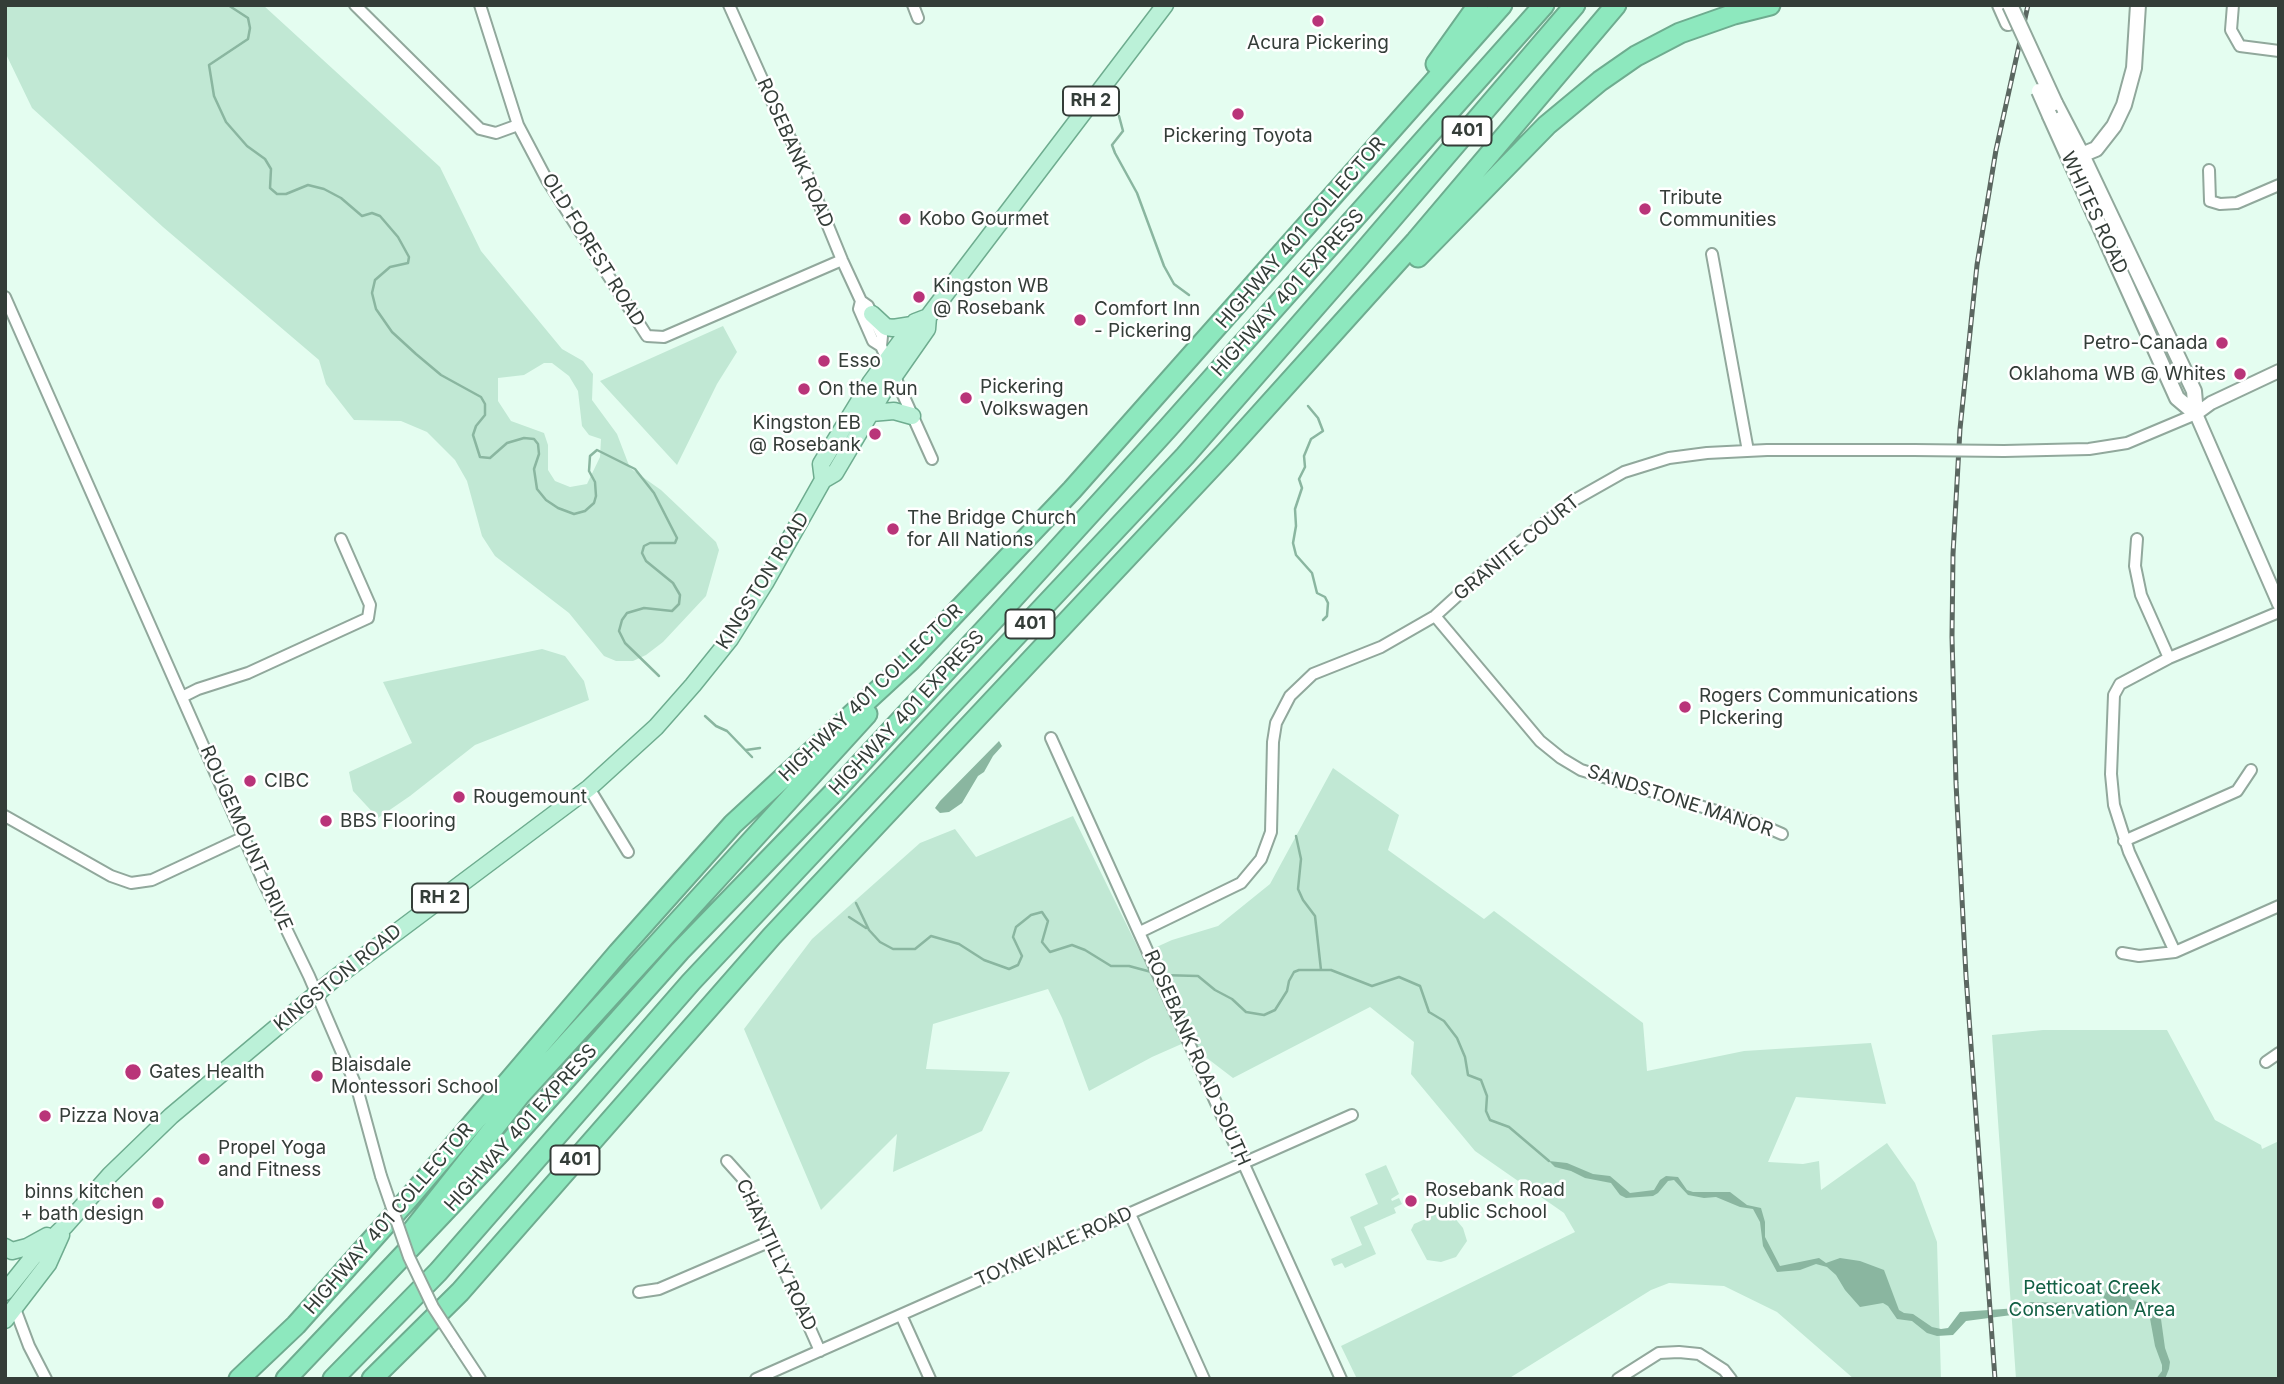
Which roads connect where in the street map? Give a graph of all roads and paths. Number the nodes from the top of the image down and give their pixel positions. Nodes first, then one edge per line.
1 (355, 5) edge
2 (480, 5) edge
3 (729, 5) edge
4 (912, 5) edge
5 (1165, 5) edge
6 (1478, 5) edge
7 (1502, 5) edge
8 (1544, 5) edge
9 (1575, 5) edge
10 (1616, 5) edge
11 (1770, 5) edge
12 (2000, 5) edge
13 (2010, 5) edge
14 (2138, 5) edge
15 (2233, 5) edge
16 (918, 18) dead end
17 (2279, 51) edge
18 (2053, 110) junction
19 (519, 125) junction
20 (1385, 138) junction
21 (2076, 157) junction
22 (2209, 170) dead end
23 (2279, 185) edge
24 (1712, 254) dead end
25 (842, 260) junction
26 (5, 297) edge
27 (861, 300) junction
28 (872, 314) junction
29 (928, 317) junction
30 (912, 325) junction
31 (884, 352) junction
32 (1313, 356) junction
33 (2279, 371) edge
34 (895, 375) junction
35 (871, 413) junction
36 (2196, 414) junction
37 (912, 416) junction
38 (1748, 451) junction
39 (932, 460) dead end
40 (823, 480) junction
41 (341, 539) dead end
42 (2137, 539) dead end
43 (2279, 604) edge
44 (2279, 612) edge
45 (1435, 616) junction
46 (2169, 658) junction
47 (910, 661) junction
48 (183, 697) junction
49 (1052, 738) dead end
50 (2251, 770) dead end
51 (589, 788) junction
52 (5, 816) edge
53 (1782, 834) dead end
54 (244, 837) junction
55 (2124, 841) junction
56 (628, 852) dead end
57 (2279, 906) edge
58 (1140, 932) junction
59 (2175, 952) junction
60 (2122, 953) dead end
61 (316, 994) junction
62 (2279, 1053) edge
63 (2266, 1062) dead end
64 (1352, 1115) dead end
65 (727, 1161) dead end
66 (1244, 1164) junction
67 (1130, 1214) junction
68 (65, 1226) junction
69 (771, 1241) junction
70 (5, 1247) edge
71 (378, 1279) junction
72 (639, 1292) dead end
73 (7, 1299) edge
74 (901, 1315) junction
75 (820, 1350) junction
76 (46, 1379) edge
77 (239, 1379) edge
78 (286, 1379) edge
79 (333, 1379) edge
80 (372, 1379) edge
81 (480, 1379) edge
82 (756, 1379) edge
83 (930, 1379) edge
84 (1204, 1379) edge
85 (1341, 1379) edge
86 (1618, 1379) edge
87 (1731, 1379) edge

1 - 19 street
2 - 19 street, OLD FOREST ROAD
3 - 25 street, ROSEBANK ROAD
4 - 16 street
5 - 29 main road, KINGSTON ROAD / RH 2
6 - 20 highway
7 - 20 highway, HIGHWAY 401 COLLECTOR
8 - 71 highway, HIGHWAY 401 EXPRESS / 401
9 - 79 highway, HIGHWAY 401 EXPRESS / 401
10 - 32 highway, 401
11 - 32 highway
12 - 18 main road, WHITES ROAD, bridge
13 - 18 main road, WHITES ROAD, bridge
14 - 21 main road
15 - 17 street
18 - 21 main road, WHITES ROAD
19 - 25 street, OLD FOREST ROAD
20 - 47 highway, HIGHWAY 401 COLLECTOR
21 - 36 main road, WHITES ROAD
22 - 23 street
24 - 38 street
25 - 27 street, ROSEBANK ROAD
26 - 48 street, ROUGEMOUNT DRIVE
27 - 28 street, ROSEBANK ROAD
27 - 31 street, ROSEBANK ROAD
28 - 30 main road
28 - 31 street, ROSEBANK ROAD
29 - 30 main road, KINGSTON ROAD / RH 2
29 - 34 main road, KINGSTON ROAD / RH 2
30 - 31 main road, KINGSTON ROAD / RH 2
31 - 34 street, ROSEBANK ROAD
31 - 40 main road, KINGSTON ROAD / RH 2
32 - 80 highway, 401
33 - 36 street
34 - 35 main road, KINGSTON ROAD / RH 2
34 - 37 street, ROSEBANK ROAD
35 - 37 main road
35 - 40 main road, KINGSTON ROAD / RH 2
36 - 38 street, GRANITE COURT, bridge
36 - 43 street, WHITES ROAD
37 - 39 street, ROSEBANK ROAD
38 - 45 street, GRANITE COURT
40 - 51 main road, KINGSTON ROAD / RH 2
41 - 48 street
42 - 46 street
44 - 46 street
45 - 53 street, SANDSTONE MANOR
45 - 58 street, GRANITE COURT
46 - 55 street
47 - 71 highway
47 - 77 highway, HIGHWAY 401 COLLECTOR
48 - 54 street, ROUGEMOUNT DRIVE
49 - 58 street, ROSEBANK ROAD SOUTH
50 - 55 street
51 - 56 street
51 - 61 main road, KINGSTON ROAD / RH 2
52 - 54 street
54 - 61 street, ROUGEMOUNT DRIVE
55 - 59 street
57 - 59 street
58 - 66 street, ROSEBANK ROAD SOUTH
59 - 60 street
61 - 68 main road, KINGSTON ROAD / RH 2
61 - 81 street, ROUGEMOUNT DRIVE, bridge
62 - 63 street
64 - 66 street, TOYNEVALE ROAD
65 - 69 street, CHANTILLY ROAD
66 - 67 street, TOYNEVALE ROAD
66 - 85 street, ROSEBANK ROAD SOUTH
67 - 74 street, TOYNEVALE ROAD
67 - 84 street
68 - 70 main road
68 - 73 main road, KINGSTON ROAD / RH 2
69 - 72 street
69 - 75 street, CHANTILLY ROAD
71 - 78 highway, HIGHWAY 401 EXPRESS / 401
73 - 76 street
74 - 75 street, TOYNEVALE ROAD
74 - 83 street
75 - 82 street, TOYNEVALE ROAD
86 - 87 street

